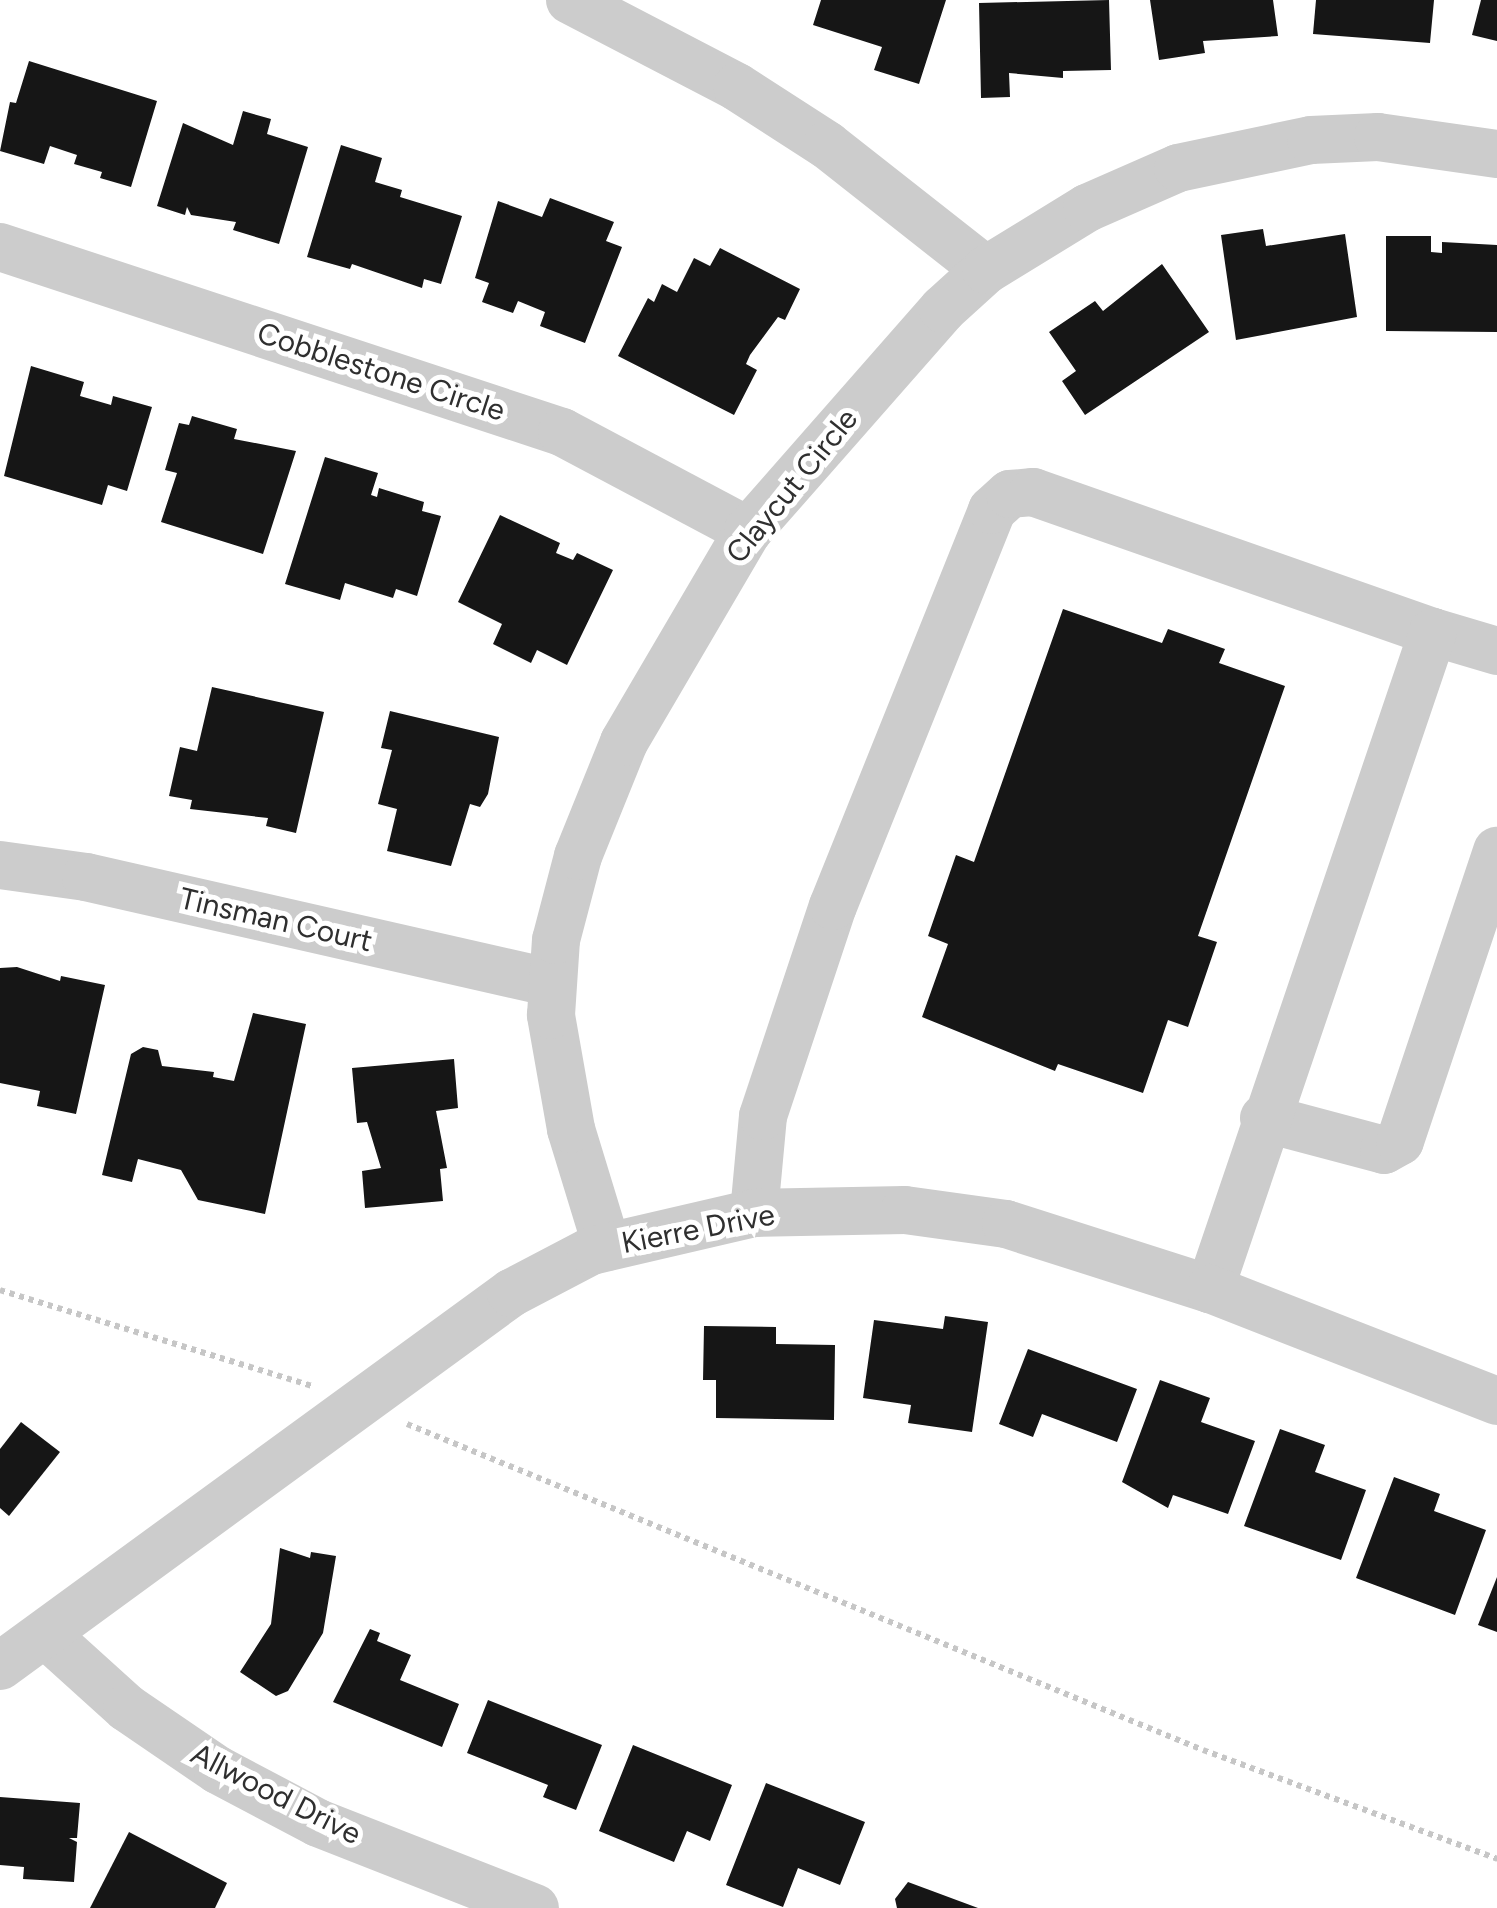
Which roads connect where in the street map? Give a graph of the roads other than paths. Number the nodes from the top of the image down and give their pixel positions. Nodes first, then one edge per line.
1 (570, 0) edge
2 (1497, 154) edge
3 (0, 247) edge
4 (986, 270) junction
5 (748, 531) junction
6 (1433, 632) junction
7 (1497, 651) edge
8 (1497, 851) edge
9 (0, 865) edge
10 (550, 984) junction
11 (1264, 1118) junction
12 (754, 1213) junction
13 (606, 1247) junction
14 (1210, 1288) junction
15 (1497, 1400) edge
16 (45, 1634) junction
17 (0, 1666) edge
18 (535, 1908) edge

1 - 4 street
2 - 4 street, Claycut Circle
3 - 5 street, Cobblestone Circle
4 - 5 street, Claycut Circle
5 - 10 street, Claycut Circle
6 - 7 street
6 - 11 street
6 - 12 street
8 - 11 street
9 - 10 street, Tinsman Court
10 - 13 street, Claycut Circle
11 - 14 street
12 - 13 street, Kierre Drive
12 - 14 street, Kierre Drive
13 - 16 street, Kierre Drive
14 - 15 street, Kierre Drive
16 - 17 street, Kierre Drive
16 - 18 street, Allwood Drive

